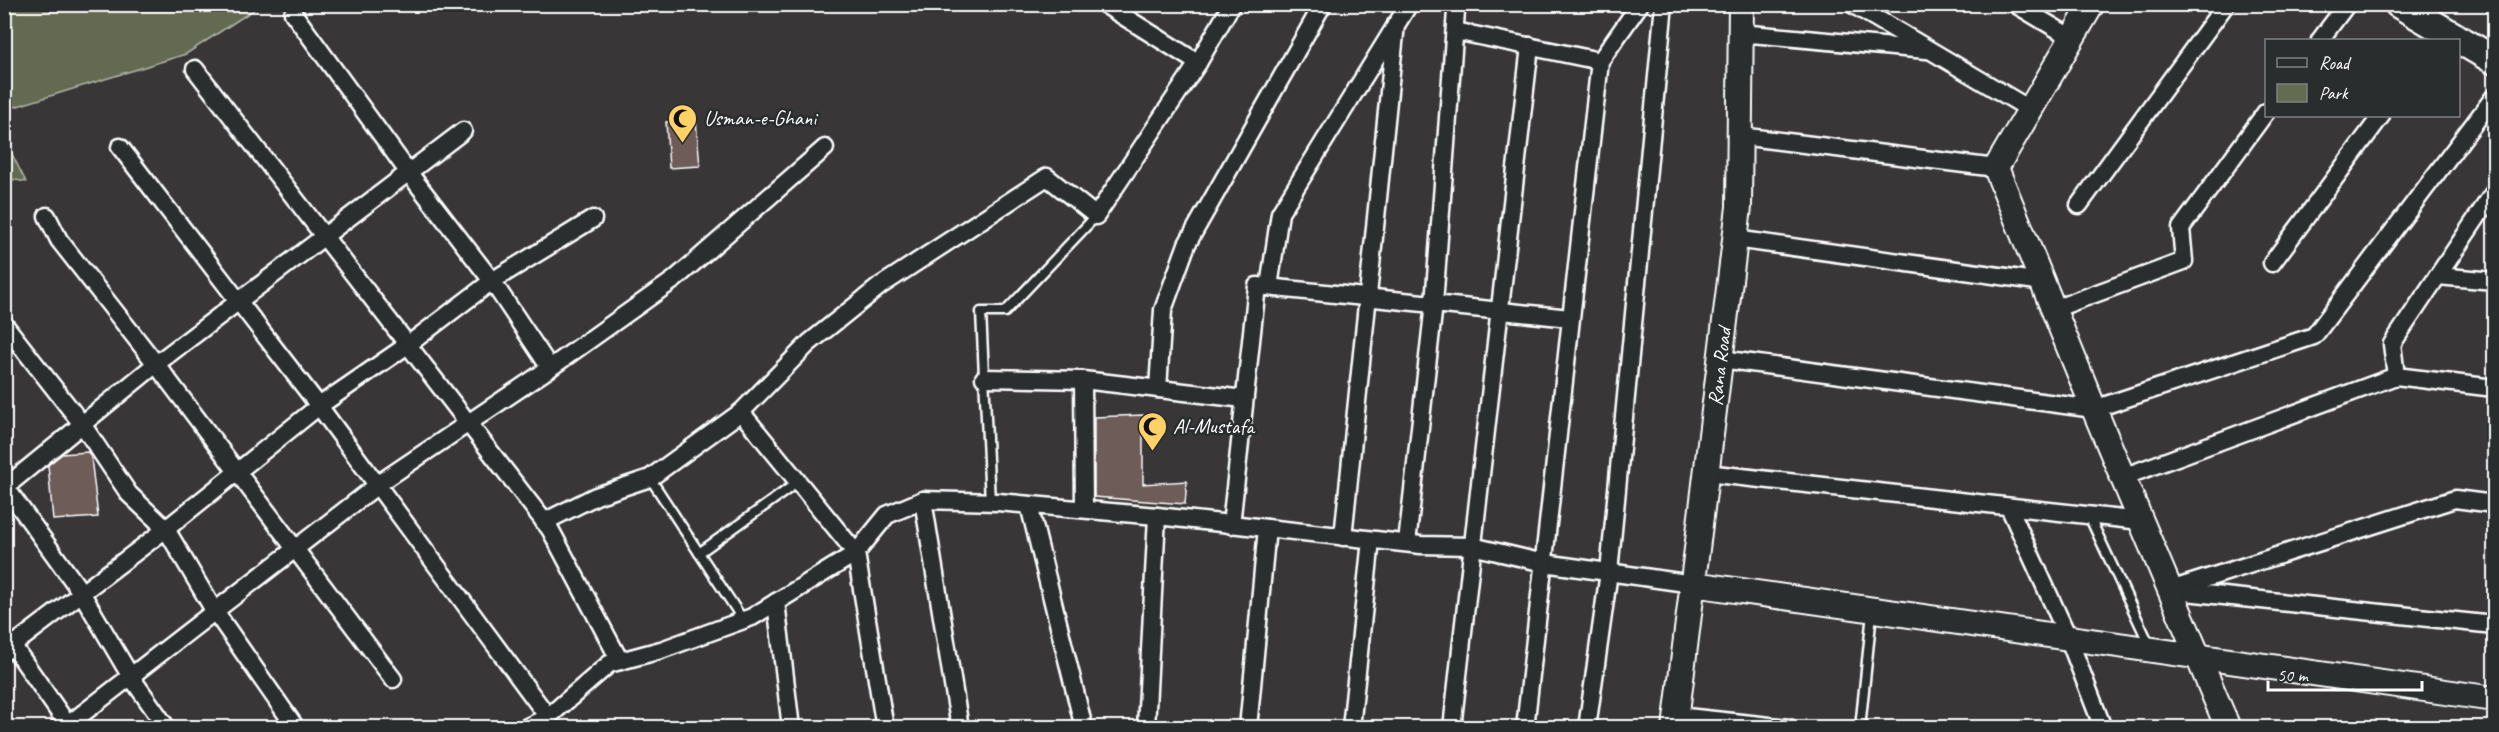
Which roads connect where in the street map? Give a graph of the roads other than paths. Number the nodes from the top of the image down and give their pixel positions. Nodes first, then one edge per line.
1 (1104, 4) edge
2 (1323, 4) edge
3 (1409, 4) edge
4 (1460, 4) edge
5 (1640, 4) edge
6 (1664, 4) edge
7 (1741, 4) edge
8 (1852, 4) edge
9 (2015, 4) edge
10 (2092, 4) edge
11 (2226, 4) edge
12 (2347, 4) edge
13 (2399, 4) edge
14 (1228, 6) edge
15 (293, 13) dead end
16 (1396, 24) junction
17 (1455, 31) junction
18 (1740, 33) junction
19 (2440, 36) edge
20 (2073, 38) junction
21 (2321, 39) edge
22 (2460, 45) edge
23 (1530, 46) junction
24 (1930, 50) junction
25 (2494, 60) edge
26 (1600, 61) junction
27 (1198, 63) junction
28 (195, 69) dead end
29 (2494, 97) edge
30 (2031, 110) junction
31 (2265, 113) edge
32 (2380, 117) edge
33 (463, 131) dead end
34 (1740, 136) junction
35 (120, 147) dead end
36 (825, 148) dead end
37 (1996, 168) junction
38 (409, 173) junction
39 (2494, 192) edge
40 (2079, 205) dead end
41 (47, 216) dead end
42 (1096, 216) junction
43 (593, 219) dead end
44 (323, 236) junction
45 (1735, 239) junction
46 (2272, 264) dead end
47 (2438, 276) junction
48 (492, 281) junction
49 (2494, 281) edge
50 (2043, 282) junction
51 (1269, 287) junction
52 (1368, 297) junction
53 (239, 303) junction
54 (1434, 304) junction
55 (2054, 309) junction
56 (1498, 310) junction
57 (1570, 318) junction
58 (4, 324) edge
59 (409, 344) junction
60 (1720, 358) junction
61 (156, 364) junction
62 (550, 368) junction
63 (2396, 376) junction
64 (984, 378) junction
65 (1083, 380) junction
66 (2494, 388) edge
67 (1158, 389) junction
68 (1244, 399) junction
69 (319, 406) junction
70 (2094, 409) junction
71 (741, 412) junction
72 (82, 424) junction
73 (467, 424) junction
74 (237, 471) junction
75 (1707, 473) junction
76 (2122, 477) junction
77 (650, 478) junction
78 (798, 482) junction
79 (378, 485) junction
80 (5, 486) edge
81 (922, 500) junction
82 (990, 502) junction
83 (2494, 504) edge
84 (1029, 505) junction
85 (2009, 507) junction
86 (1084, 510) junction
87 (1157, 516) junction
88 (2089, 516) junction
89 (544, 522) junction
90 (2141, 522) junction
91 (1231, 525) junction
92 (1267, 528) junction
93 (166, 529) junction
94 (1343, 537) junction
95 (1371, 540) junction
96 (1407, 543) junction
97 (1472, 546) junction
98 (295, 550) junction
99 (699, 553) junction
100 (856, 553) junction
101 (1544, 563) junction
102 (1609, 572) junction
103 (1693, 584) junction
104 (2170, 590) junction
105 (81, 592) junction
106 (776, 602) junction
107 (1873, 609) junction
108 (216, 611) junction
109 (743, 620) junction
110 (2494, 625) edge
111 (2068, 637) junction
112 (8, 645) edge
113 (2150, 648) junction
114 (2197, 655) junction
115 (620, 661) junction
116 (131, 677) junction
117 (393, 679) dead end
118 (2494, 699) edge
119 (548, 717) junction
120 (1676, 722) edge
121 (67, 727) edge
122 (167, 728) edge
123 (296, 728) edge
124 (525, 728) edge
125 (791, 728) edge
126 (885, 728) edge
127 (960, 728) edge
128 (1084, 728) edge
129 (1146, 728) edge
130 (1248, 728) edge
131 (1351, 728) edge
132 (1452, 728) edge
133 (1525, 728) edge
134 (1587, 728) edge
135 (1789, 728) edge
136 (1860, 728) edge
137 (2103, 728) edge
138 (2228, 728) edge

1 - 27 street
2 - 67 street
3 - 16 street
4 - 17 street
5 - 26 street
6 - 102 street
7 - 18 street, Rana Road
8 - 24 street
9 - 20 street
10 - 20 street
11 - 40 street
12 - 21 street
13 - 19 main road
14 - 27 street
15 - 38 street
16 - 51 street
16 - 52 street
17 - 23 street
17 - 54 street
18 - 24 street
18 - 34 street, Rana Road
20 - 30 street
22 - 25 main road
23 - 26 street
23 - 56 street
24 - 30 street
26 - 57 street
27 - 42 street
28 - 44 street
29 - 70 street
30 - 37 street
31 - 55 street
32 - 46 street
33 - 38 street
34 - 37 street
34 - 45 street, Rana Road
35 - 53 street
36 - 62 street
37 - 50 street
38 - 44 street
38 - 48 street
39 - 47 street
41 - 61 street
42 - 64 lane
42 - 71 street
43 - 48 street
44 - 53 street
44 - 59 street
45 - 50 street
45 - 60 street, Rana Road
47 - 49 street
47 - 63 street
48 - 59 street
48 - 62 street
50 - 55 street
51 - 52 street
51 - 68 street
52 - 54 street
52 - 94 street
53 - 61 street
53 - 69 street
54 - 56 street
54 - 96 street
55 - 70 street
56 - 57 street
56 - 97 street
57 - 101 street
58 - 72 street
59 - 69 street
59 - 73 street
60 - 70 street
60 - 75 street, Rana Road
61 - 72 street
61 - 74 street
62 - 73 street
63 - 66 street
63 - 76 street
64 - 65 street
64 - 82 lane
65 - 67 street
65 - 86 street
67 - 68 street
68 - 91 street
69 - 74 street
69 - 79 street
70 - 76 street
71 - 77 street
71 - 78 street
72 - 80 street
72 - 93 street
73 - 79 street
73 - 89 street
74 - 93 street
74 - 98 street
75 - 85 street
75 - 103 street, Rana Road
76 - 90 street
77 - 89 street
77 - 99 lane
78 - 99 lane
78 - 100 street
79 - 98 street
79 - 119 street
80 - 105 street
81 - 82 street
81 - 100 street
81 - 127 street
82 - 84 street
83 - 104 street
84 - 86 street
84 - 128 street
85 - 88 street
85 - 111 street
86 - 87 street
87 - 91 street
87 - 129 street
88 - 90 street
88 - 113 lane
89 - 115 street
90 - 104 street
91 - 92 street
92 - 94 street
92 - 130 street
93 - 105 street
93 - 108 street
94 - 95 street
95 - 96 street
95 - 131 street
96 - 97 street
97 - 101 street
97 - 132 street
98 - 108 street
98 - 117 street
99 - 109 lane
100 - 106 street
100 - 126 street
101 - 102 street
101 - 133 street
102 - 103 street
102 - 134 street
103 - 107 street
103 - 120 street, Rana Road
104 - 110 street
104 - 114 street
105 - 112 street
105 - 116 street
106 - 109 street
106 - 125 street
107 - 111 street
107 - 136 lane
108 - 116 street
108 - 123 street
109 - 115 street
111 - 113 street
111 - 137 street
112 - 121 street
113 - 114 street
114 - 118 street
114 - 138 street
115 - 119 street
116 - 121 street
116 - 122 street
119 - 124 street
120 - 135 street

